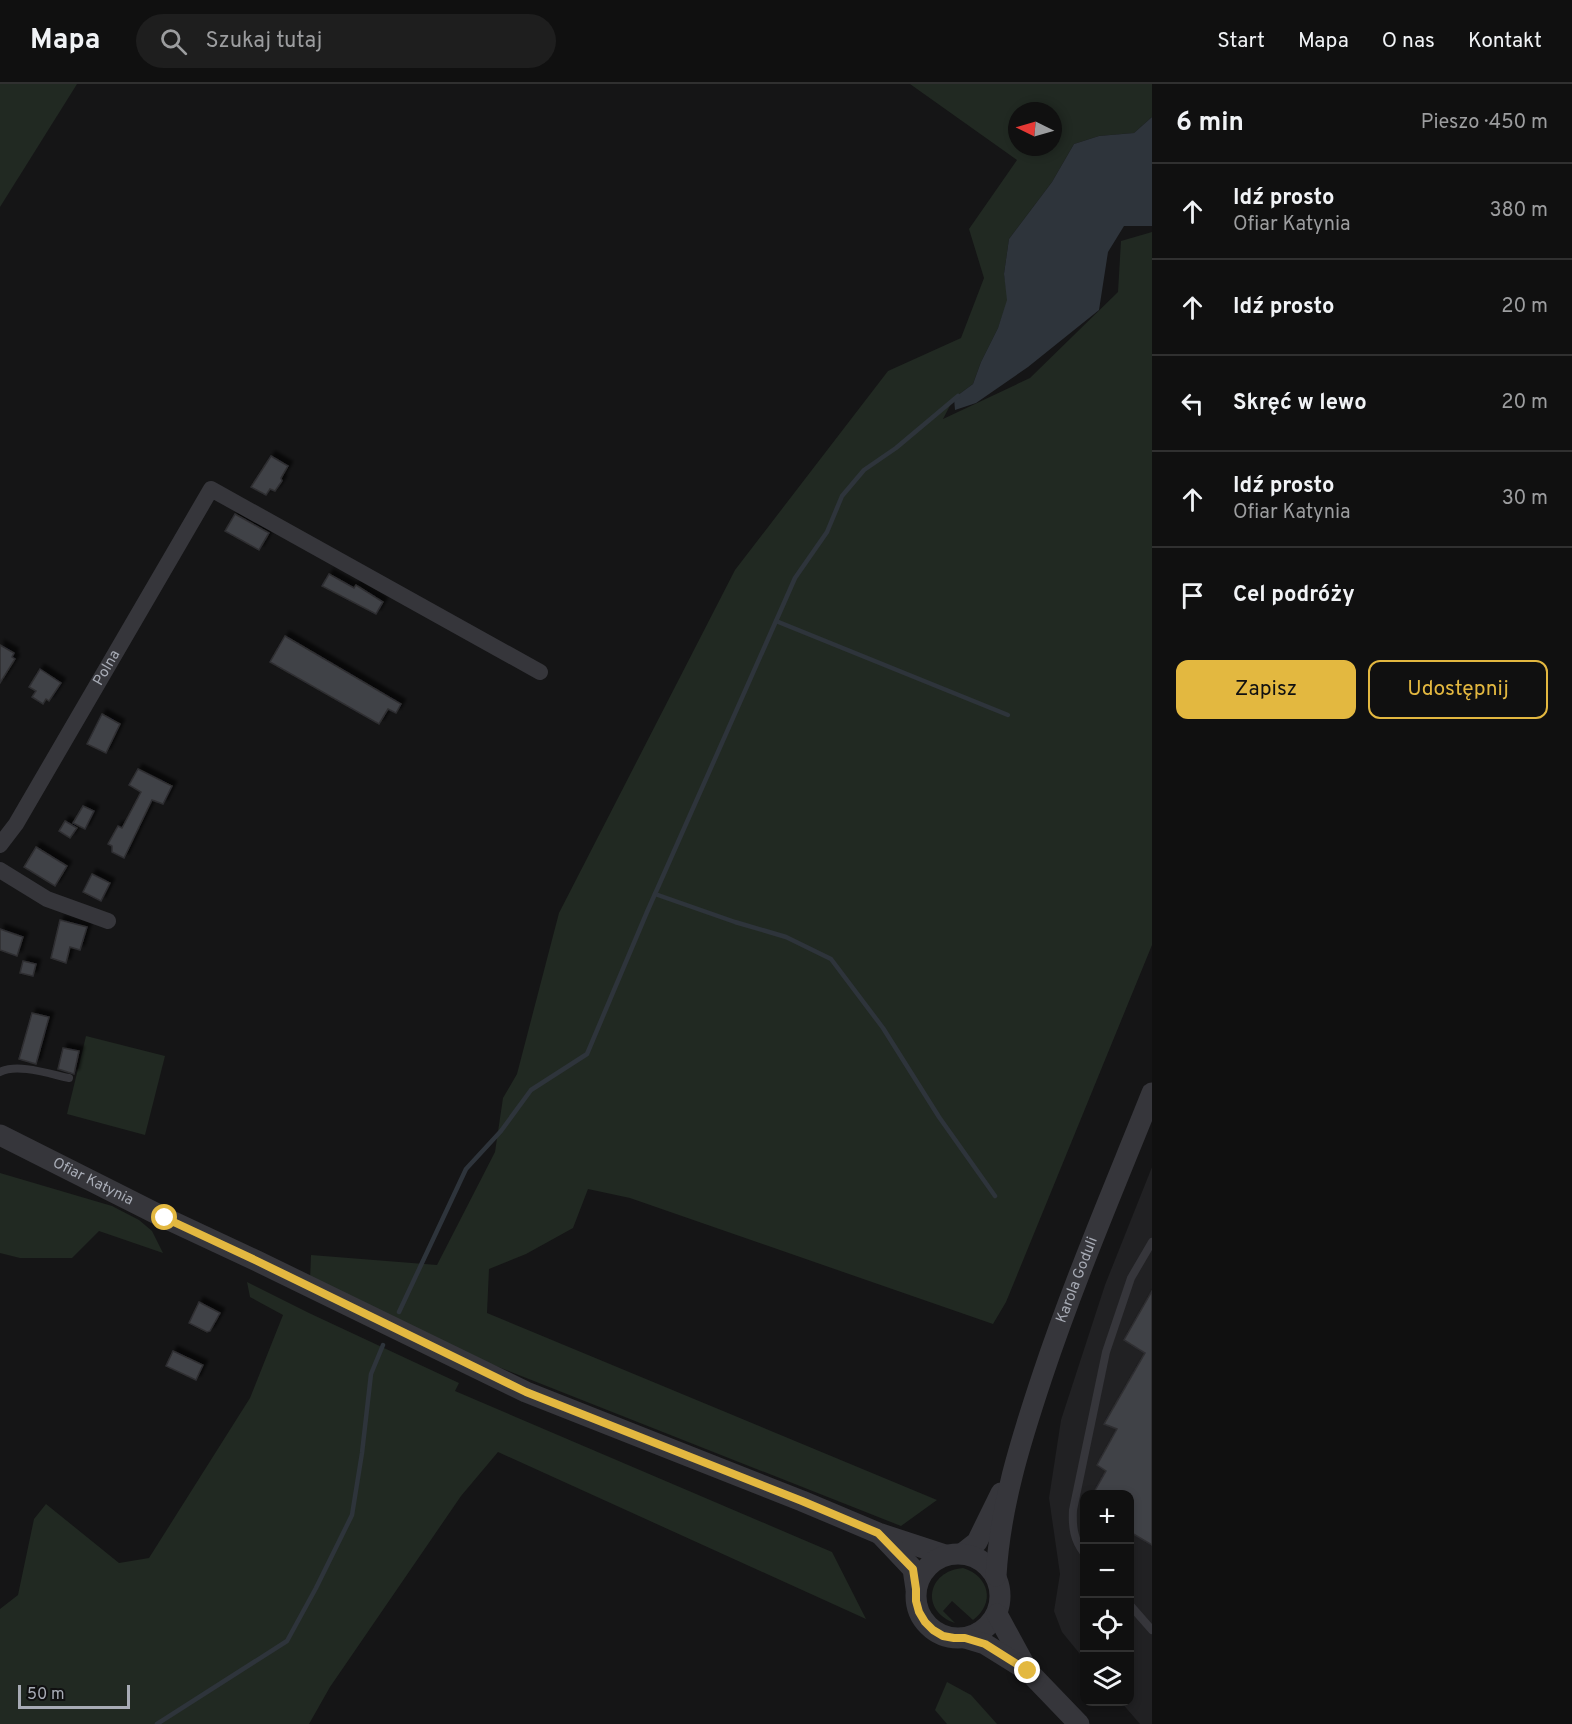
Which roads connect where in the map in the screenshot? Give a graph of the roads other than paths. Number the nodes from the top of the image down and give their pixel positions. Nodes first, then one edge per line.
1 (540, 672) dead end
2 (0, 845) edge
3 (0, 870) edge
4 (108, 921) dead end
5 (0, 1072) edge
6 (69, 1078) dead end
7 (1152, 1094) edge
8 (0, 1135) edge
9 (1152, 1242) edge
10 (1012, 1471) junction
11 (878, 1533) junction
12 (1080, 1548) edge
13 (954, 1554) junction
14 (996, 1576) junction
15 (916, 1589) junction
16 (1134, 1610) edge
17 (997, 1614) junction
18 (1152, 1630) edge
19 (965, 1638) junction
20 (1028, 1671) junction
21 (1078, 1724) edge

1 - 2 street, Polna
3 - 4 street
5 - 6 lane
7 - 10 street, Karola Goduli
8 - 11 street, Ofiar Katynia
9 - 12 lane
10 - 13 street, Karola Goduli
10 - 14 street, Karola Goduli
11 - 13 street, Ofiar Katynia
11 - 15 street, Ofiar Katynia
13 - 14 street
13 - 15 street
14 - 17 street
15 - 19 street
16 - 18 lane
17 - 19 street
17 - 20 street
19 - 20 street
20 - 21 street

